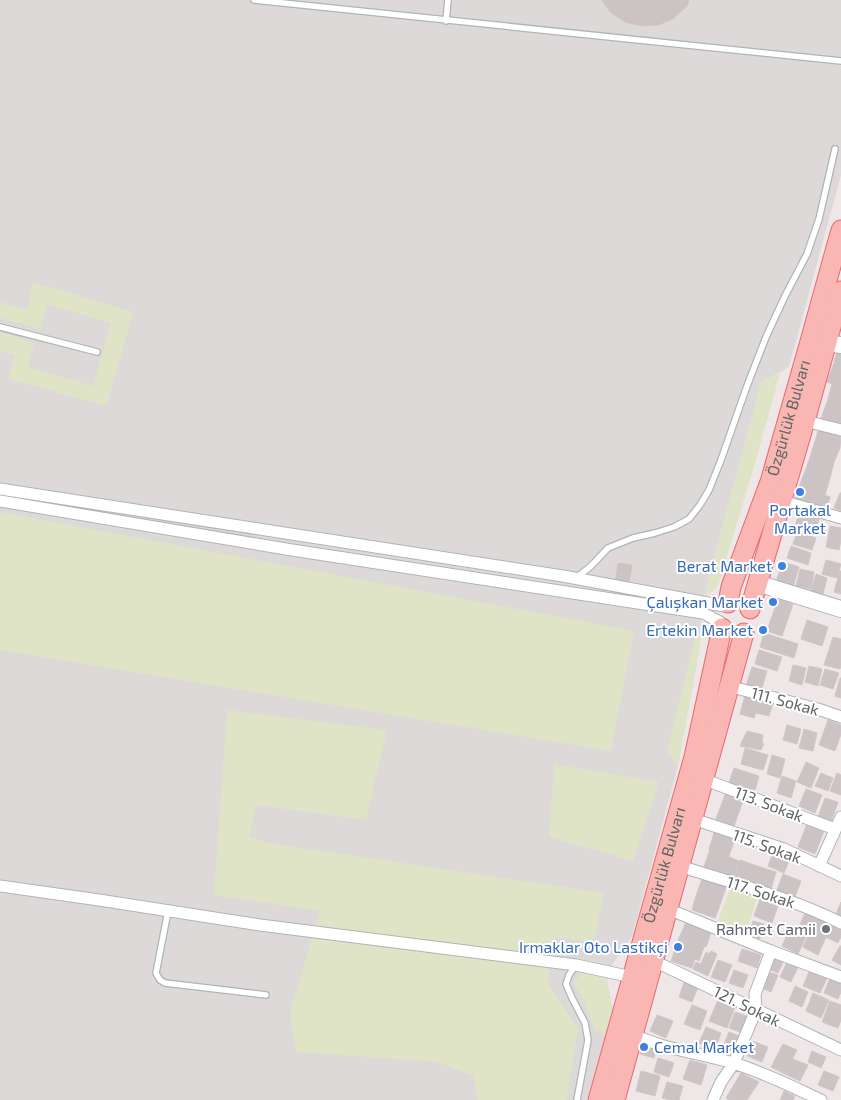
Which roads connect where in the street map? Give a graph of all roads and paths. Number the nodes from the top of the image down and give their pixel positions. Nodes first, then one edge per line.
1 (254, 0) edge
2 (334, 0) edge
3 (448, 0) edge
4 (334, 9) junction
5 (446, 21) junction
6 (841, 61) edge
7 (835, 149) dead end
8 (841, 230) edge
9 (841, 291) edge
10 (0, 327) edge
11 (834, 344) edge
12 (97, 352) dead end
13 (806, 421) junction
14 (841, 430) edge
15 (0, 489) edge
16 (0, 501) edge
17 (782, 501) junction
18 (841, 518) edge
19 (576, 578) junction
20 (757, 583) junction
21 (750, 609) junction
22 (841, 609) edge
23 (723, 615) junction
24 (744, 633) junction
25 (728, 686) junction
26 (841, 717) edge
27 (703, 779) junction
28 (841, 817) edge
29 (693, 819) junction
30 (835, 829) junction
31 (680, 866) junction
32 (819, 866) junction
33 (841, 876) edge
34 (0, 886) edge
35 (668, 909) junction
36 (168, 910) junction
37 (841, 923) edge
38 (771, 951) junction
39 (654, 961) junction
40 (576, 965) junction
41 (632, 977) junction
42 (841, 977) edge
43 (266, 995) dead end
44 (756, 1010) junction
45 (632, 1034) junction
46 (841, 1050) edge
47 (734, 1063) junction
48 (577, 1100) edge
49 (598, 1100) edge
50 (615, 1100) edge
51 (714, 1100) edge
52 (821, 1100) edge

1 - 4 lane
2 - 4 lane
3 - 5 lane
4 - 5 lane
5 - 6 lane
7 - 19 lane
8 - 23 main road, Özgürlük Bulvarı
9 - 11 main road, Özgürlük Bulvarı
10 - 12 lane
11 - 13 main road, Özgürlük Bulvarı
13 - 14 street
13 - 17 main road, Özgürlük Bulvarı
15 - 19 street
16 - 23 street
17 - 18 street
17 - 20 main road, Özgürlük Bulvarı
19 - 23 street
20 - 21 main road, Özgürlük Bulvarı
20 - 22 street
21 - 23 main road
21 - 24 main road
23 - 24 main road
23 - 41 main road, Özgürlük Bulvarı
24 - 25 main road, Özgürlük Bulvarı
25 - 26 street, 111. Sokak
25 - 27 main road, Özgürlük Bulvarı
27 - 29 main road, Özgürlük Bulvarı
27 - 30 street, 113. Sokak
28 - 30 street
29 - 31 main road, Özgürlük Bulvarı
29 - 32 street, 115. Sokak
30 - 32 street
31 - 35 main road, Özgürlük Bulvarı
31 - 37 street, 117. Sokak
32 - 33 street, 115. Sokak
34 - 36 street
35 - 38 street
35 - 39 main road, Özgürlük Bulvarı
36 - 40 street
36 - 43 lane
38 - 42 street
38 - 44 street
39 - 44 street, 121. Sokak
39 - 45 main road, Özgürlük Bulvarı
40 - 41 street
40 - 48 lane
41 - 49 main road, Özgürlük Bulvarı
44 - 46 street, 121. Sokak
44 - 47 street
45 - 47 street
45 - 50 main road, Özgürlük Bulvarı
47 - 51 street
47 - 52 street

